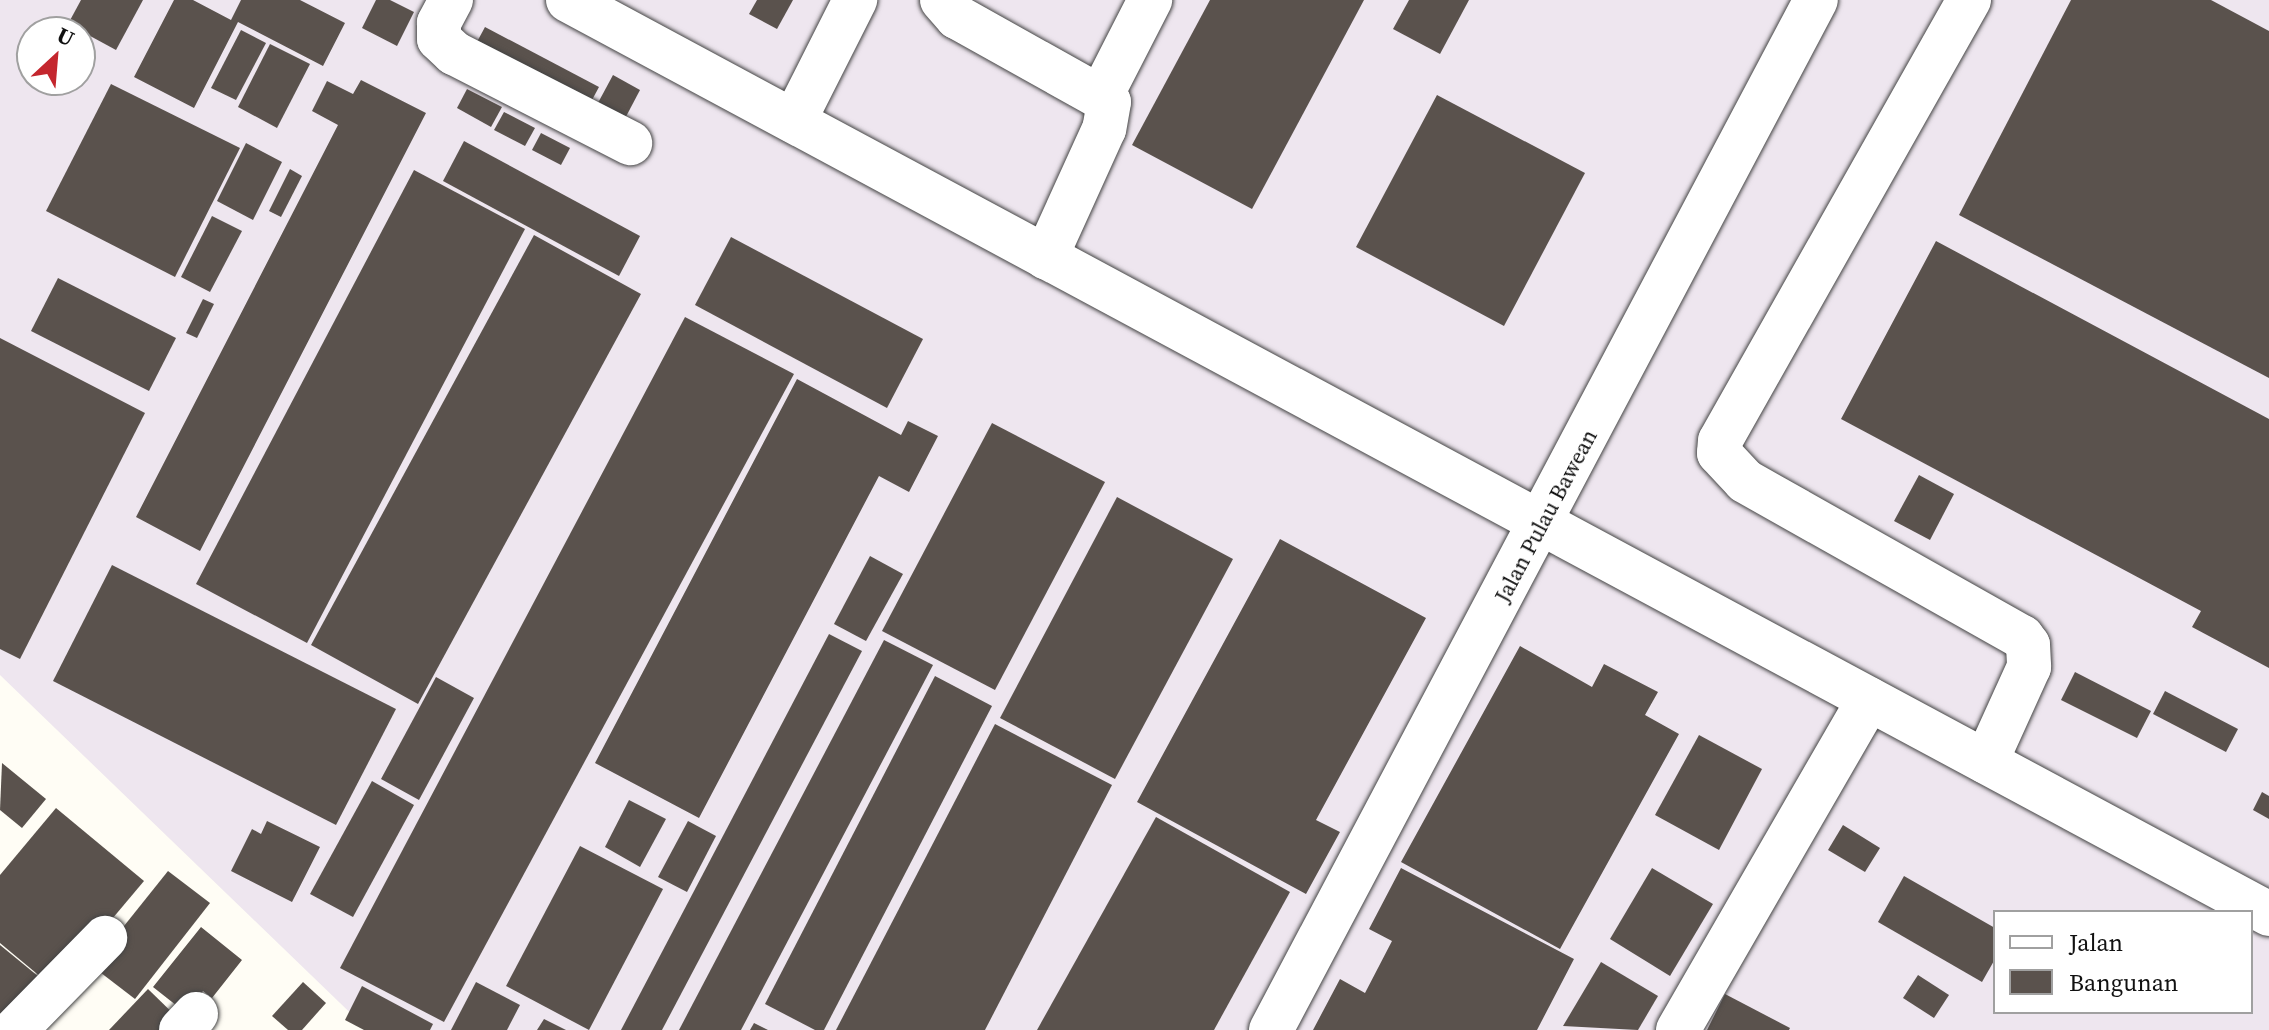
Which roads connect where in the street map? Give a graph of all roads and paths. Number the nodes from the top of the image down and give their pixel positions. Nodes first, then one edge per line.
1 (451, 0) edge
2 (568, 0) edge
3 (855, 0) edge
4 (942, 0) edge
5 (1150, 0) edge
6 (1816, 0) edge
7 (1969, 0) edge
8 (1102, 94) junction
9 (794, 121) junction
10 (630, 143) dead end
11 (1046, 257) junction
12 (1542, 524) junction
13 (1869, 699) junction
14 (1986, 762) junction
15 (2269, 914) edge
16 (105, 938) dead end
17 (15, 1030) edge
18 (1271, 1030) edge
19 (1678, 1030) edge

1 - 10 street
2 - 9 street
3 - 9 street
4 - 8 street
5 - 8 street
6 - 12 street, Jalan Pulau Bawean
7 - 14 street
8 - 11 street
9 - 11 street
11 - 12 street
12 - 13 street
12 - 18 street, Jalan Pulau Bawean
13 - 14 street
13 - 19 street
14 - 15 street
16 - 17 street

